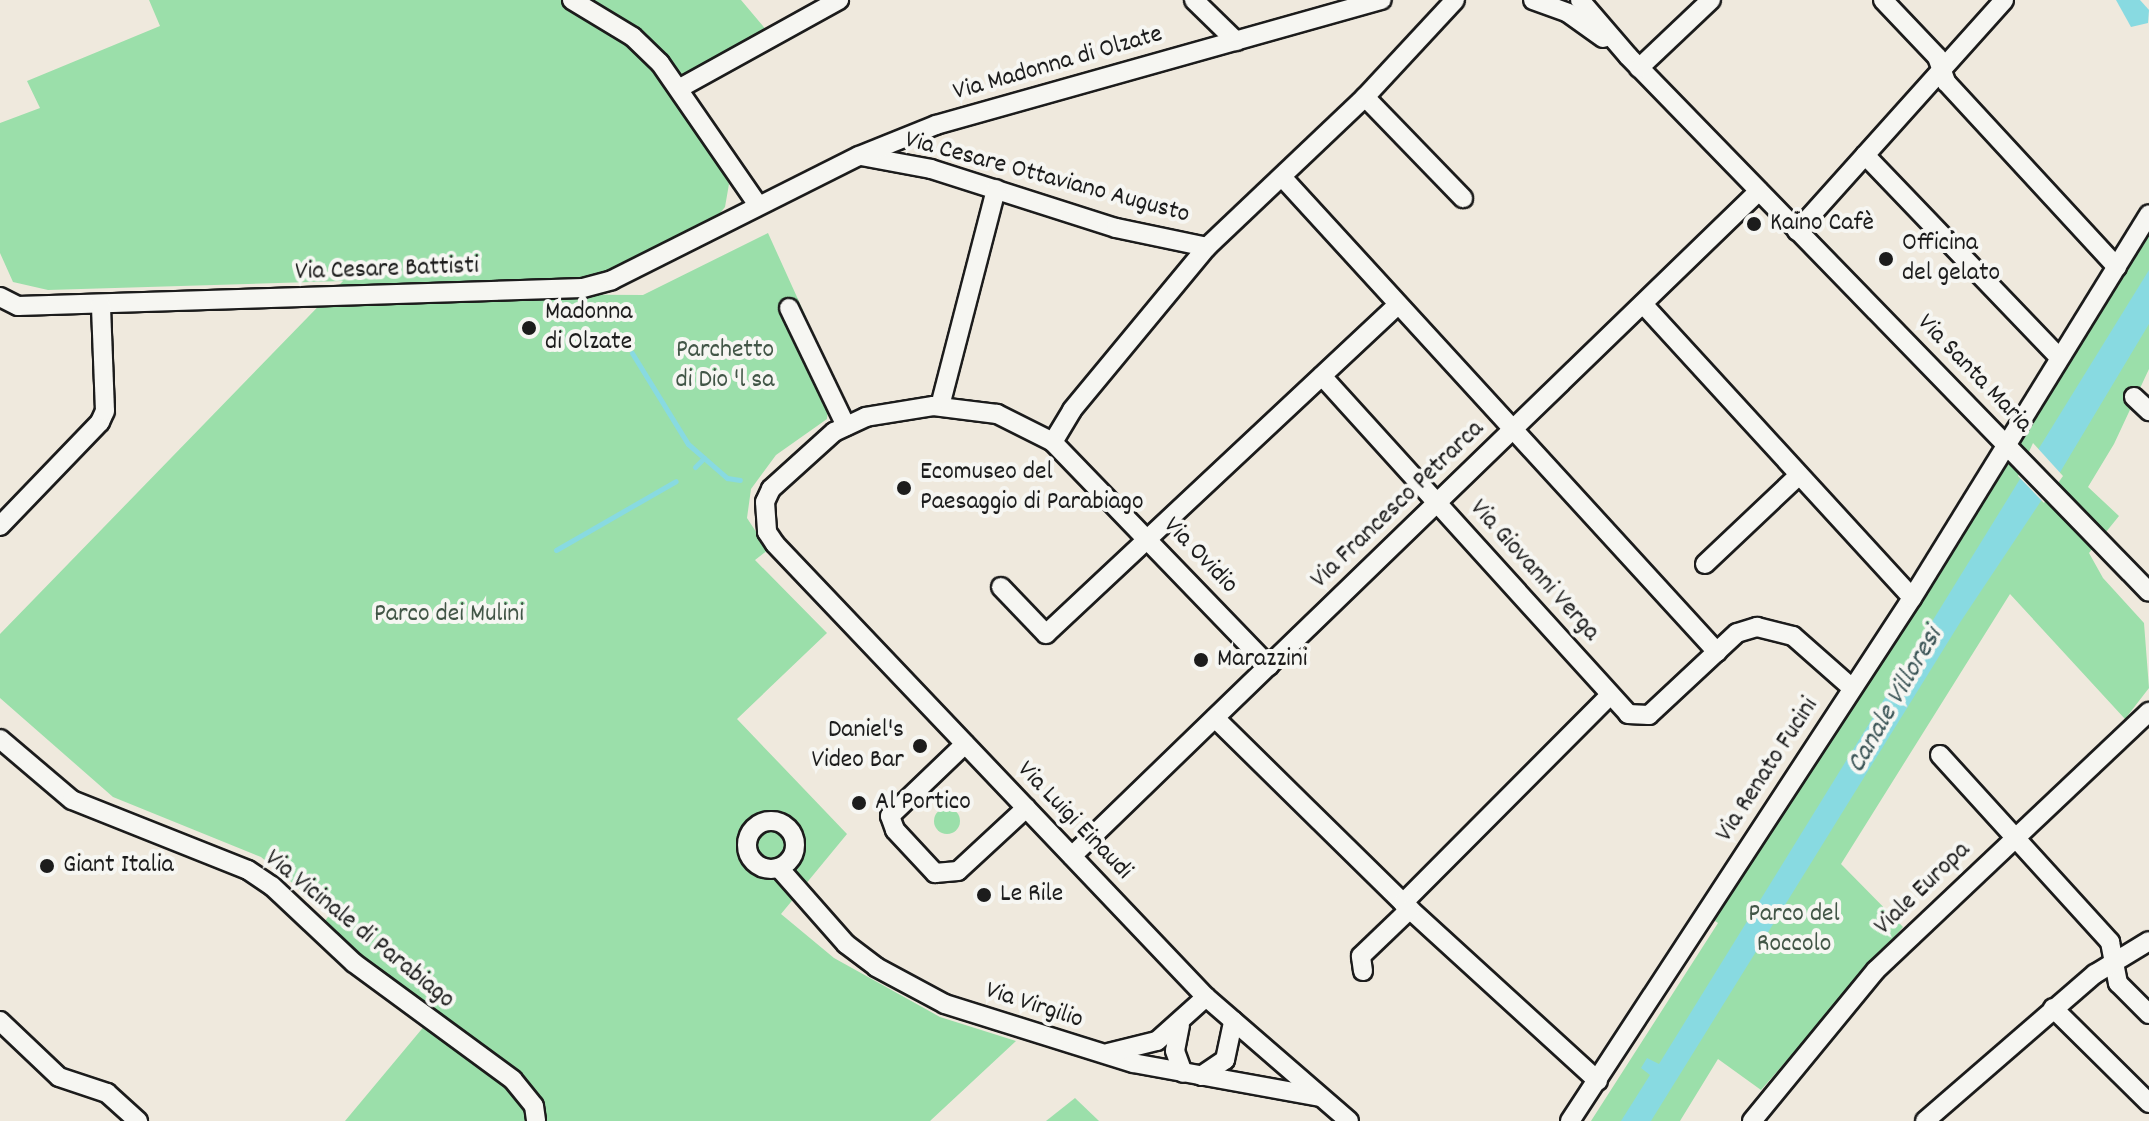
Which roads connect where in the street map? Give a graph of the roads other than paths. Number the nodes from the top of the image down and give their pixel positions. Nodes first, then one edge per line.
1 (572, 0) edge
2 (839, 0) edge
3 (1194, 0) edge
4 (1382, 0) edge
5 (1455, 0) edge
6 (1533, 0) edge
7 (1580, 0) edge
8 (1711, 0) edge
9 (1883, 0) edge
10 (2004, 0) edge
11 (1236, 41) junction
12 (1633, 62) junction
13 (1941, 70) junction
14 (680, 88) junction
15 (1365, 97) junction
16 (1865, 155) junction
17 (859, 156) junction
18 (1283, 178) junction
19 (996, 189) junction
20 (1759, 191) junction
21 (1463, 198) dead end
22 (758, 205) junction
23 (2149, 214) edge
24 (1797, 231) junction
25 (1207, 247) junction
26 (2117, 267) junction
27 (0, 297) edge
28 (1643, 304) junction
29 (101, 305) junction
30 (1398, 305) junction
31 (9, 307) edge
32 (789, 308) dead end
33 (2060, 358) junction
34 (1322, 376) junction
35 (2134, 397) dead end
36 (940, 406) junction
37 (2149, 411) edge
38 (846, 426) junction
39 (1512, 431) junction
40 (1053, 442) junction
41 (2011, 450) junction
42 (1799, 475) junction
43 (1437, 503) junction
44 (0, 526) edge
45 (1147, 539) junction
46 (775, 544) joint
47 (1705, 564) dead end
48 (1001, 587) dead end
49 (2149, 592) edge
50 (1912, 598) junction
51 (1717, 652) junction
52 (1269, 666) junction
53 (1852, 688) junction
54 (1610, 695) junction
55 (2149, 712) edge
56 (1215, 718) junction
57 (0, 739) edge
58 (965, 744) junction
59 (1940, 755) dead end
60 (1026, 808) junction
61 (2014, 837) junction
62 (1072, 856) junction
63 (779, 868) dead end
64 (1407, 906) junction
65 (2149, 941) edge
66 (2114, 966) junction
67 (1363, 971) dead end
68 (1206, 997) junction
69 (2053, 1008) junction
70 (2149, 1014) edge
71 (0, 1021) edge
72 (1233, 1021) junction
73 (1180, 1025) junction
74 (1098, 1054) junction
75 (1192, 1074) junction
76 (1598, 1081) junction
77 (1321, 1097) junction
78 (2149, 1103) edge
79 (138, 1121) edge
80 (536, 1121) edge
81 (1349, 1121) edge
82 (1570, 1121) edge
83 (1752, 1121) edge
84 (1925, 1121) edge

1 - 14 street
2 - 14 street
3 - 11 street
4 - 11 street, Via Madonna di Olzate
5 - 15 street, Via Cesare Ottaviano Augusto
6 - 12 street, Via Santa Maria
7 - 12 street, Via Santa Maria
8 - 12 street
9 - 13 street
10 - 13 street
11 - 17 street, Via Madonna di Olzate
12 - 20 street, Via Santa Maria
13 - 16 street
13 - 26 street
14 - 22 street
15 - 18 street, Via Cesare Ottaviano Augusto
15 - 21 street
16 - 24 street
16 - 33 street
17 - 19 street, Via Cesare Ottaviano Augusto
17 - 22 street, Via Madonna di Olzate
18 - 25 street, Via Cesare Ottaviano Augusto
18 - 30 street
19 - 25 street, Via Cesare Ottaviano Augusto
19 - 36 street
20 - 24 street, Via Santa Maria
20 - 28 street, Via Francesco Petrarca
22 - 29 street, Via Cesare Battisti
23 - 26 street, Via Renato Fucini
24 - 41 street, Via Santa Maria
25 - 40 street
26 - 33 street, Via Renato Fucini
27 - 31 street, Via Cesare Battisti
28 - 39 street, Via Francesco Petrarca
28 - 42 street
29 - 31 street, Via Cesare Battisti
29 - 44 street
30 - 34 street
30 - 39 street
32 - 38 street
33 - 41 street, Via Renato Fucini
34 - 43 street, Via Giovanni Verga
34 - 45 street
35 - 37 street
36 - 38 street, Via Ovidio
36 - 40 street, Via Ovidio
38 - 46 street, Via Ovidio
39 - 43 street, Via Francesco Petrarca
39 - 51 street
40 - 45 street, Via Ovidio
41 - 49 street, Via Santa Maria
41 - 50 street, Via Renato Fucini
42 - 47 street
42 - 50 street
43 - 52 street, Via Francesco Petrarca
43 - 54 street, Via Giovanni Verga
45 - 48 street
45 - 52 street, Via Ovidio
46 - 58 street, Via Luigi Einaudi
50 - 53 street, Via Renato Fucini
51 - 53 street, Via Giovanni Verga
51 - 54 street, Via Giovanni Verga
52 - 56 street, Via Francesco Petrarca
53 - 76 street, Via Renato Fucini
54 - 64 street
55 - 61 street, Viale Europa
56 - 62 street, Via Francesco Petrarca
56 - 64 street
57 - 80 street, Via Vicinale di Parabiago
58 - 60 street, Via Luigi Einaudi
58 - 60 street
59 - 61 street
60 - 62 street, Via Luigi Einaudi
61 - 66 street
61 - 83 street, Viale Europa
62 - 68 street, Via Luigi Einaudi
63 - 74 street, Via Virgilio
64 - 67 street
64 - 76 street
65 - 66 street
66 - 69 street
66 - 70 street
68 - 72 street, Via Luigi Einaudi
68 - 73 street
69 - 78 street
69 - 84 street
71 - 79 street
72 - 75 street
72 - 77 street, Via Luigi Einaudi
73 - 74 street
73 - 75 street
74 - 75 street, Via Virgilio
75 - 77 street, Via Virgilio
76 - 82 street, Via Renato Fucini
77 - 81 street, Via Luigi Einaudi

